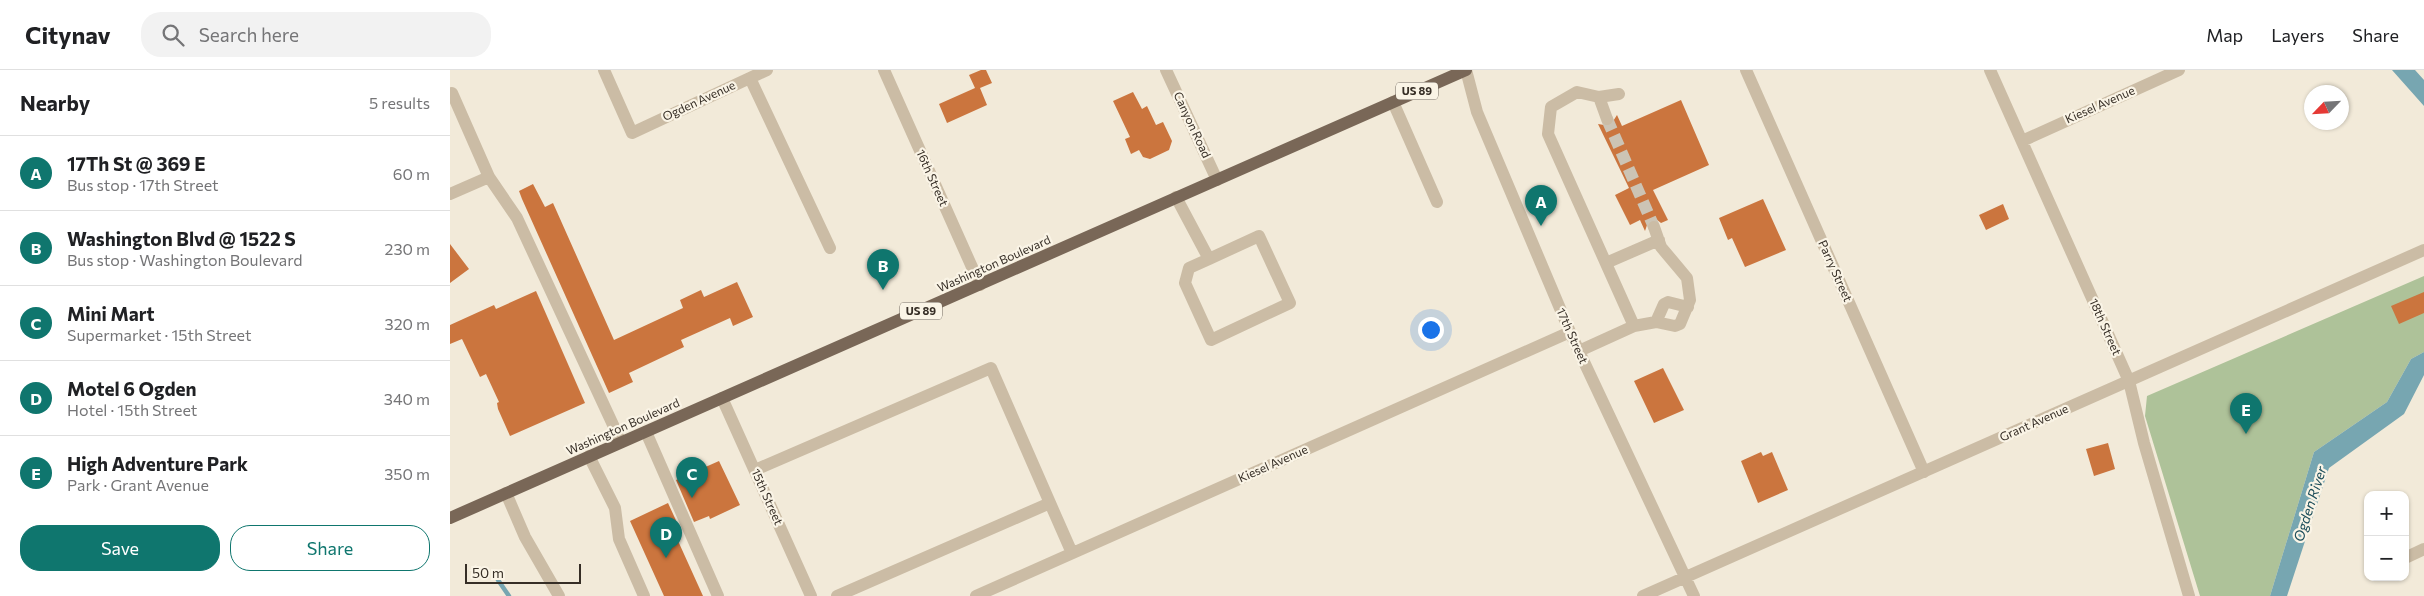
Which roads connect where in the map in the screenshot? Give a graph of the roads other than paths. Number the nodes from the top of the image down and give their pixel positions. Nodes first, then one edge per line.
1 (604, 70) edge
2 (767, 70) edge
3 (884, 70) edge
4 (1166, 70) edge
5 (1466, 70) edge
6 (1746, 70) edge
7 (1990, 70) edge
8 (2179, 70) edge
9 (2152, 75) edge
10 (750, 78) junction
11 (452, 93) dead end
12 (1619, 94) dead end
13 (1599, 97) junction
14 (1393, 102) junction
15 (1607, 119) tunnel mouth
16 (2022, 141) junction
17 (489, 177) junction
18 (1217, 180) junction
19 (450, 194) edge
20 (1176, 198) junction
21 (1437, 202) dead end
22 (1654, 227) tunnel mouth
23 (1659, 240) junction
24 (830, 248) dead end
25 (2424, 250) edge
26 (1209, 259) junction
27 (1606, 263) junction
28 (980, 285) junction
29 (1688, 307) junction
30 (1656, 322) junction
31 (1634, 326) junction
32 (1570, 332) junction
33 (1579, 351) junction
34 (2130, 381) junction
35 (722, 398) junction
36 (646, 432) junction
37 (621, 442) junction
38 (589, 456) junction
39 (754, 470) junction
40 (1924, 472) junction
41 (506, 493) junction
42 (1050, 502) junction
43 (450, 518) edge
44 (2424, 549) edge
45 (1072, 553) junction
46 (2409, 556) edge
47 (1686, 577) junction
48 (559, 596) edge
49 (644, 596) edge
50 (718, 596) edge
51 (811, 596) edge
52 (837, 596) edge
53 (976, 596) edge
54 (1643, 596) edge
55 (1694, 596) edge
56 (2189, 596) edge

1 - 10 street, Ogden Avenue
2 - 10 street, Ogden Avenue
3 - 28 street, 16th Street
4 - 18 street, Canyon Road
5 - 14 main road, Washington Boulevard / US 89
5 - 32 street, 17th Street
6 - 40 street, Parry Street
7 - 16 street, 18th Street
8 - 9 street, Kiesel Avenue
9 - 16 street, Kiesel Avenue
10 - 24 street
11 - 17 street
12 - 13 street
13 - 15 street
13 - 27 street
14 - 18 main road, Washington Boulevard / US 89
14 - 21 street
16 - 34 street, 18th Street
17 - 19 street
17 - 37 street
18 - 20 main road, Washington Boulevard / US 89
20 - 26 street
20 - 28 main road, Washington Boulevard / US 89
22 - 23 street
23 - 27 street
23 - 29 street
25 - 34 street, Grant Avenue
26 - 26 street
27 - 31 street
28 - 35 main road, Washington Boulevard / US 89
29 - 30 street
29 - 30 street
30 - 31 street
31 - 33 street
32 - 33 street, 17th Street
32 - 45 street, Kiesel Avenue
33 - 47 street, 17th Street
34 - 40 street, Grant Avenue
34 - 56 street, 18th Street
35 - 36 main road, Washington Boulevard / US 89
35 - 39 street, 15th Street
36 - 37 main road, Washington Boulevard / US 89
36 - 50 street
37 - 38 main road, Washington Boulevard / US 89
38 - 41 main road, Washington Boulevard / US 89
38 - 49 street
39 - 42 street
39 - 51 street, 15th Street
40 - 47 street, Grant Avenue
41 - 43 main road, Washington Boulevard / US 89
41 - 48 street
42 - 45 street
42 - 52 street
44 - 46 street
45 - 53 street, Kiesel Avenue
47 - 54 street, Grant Avenue
47 - 55 street, 17th Street

